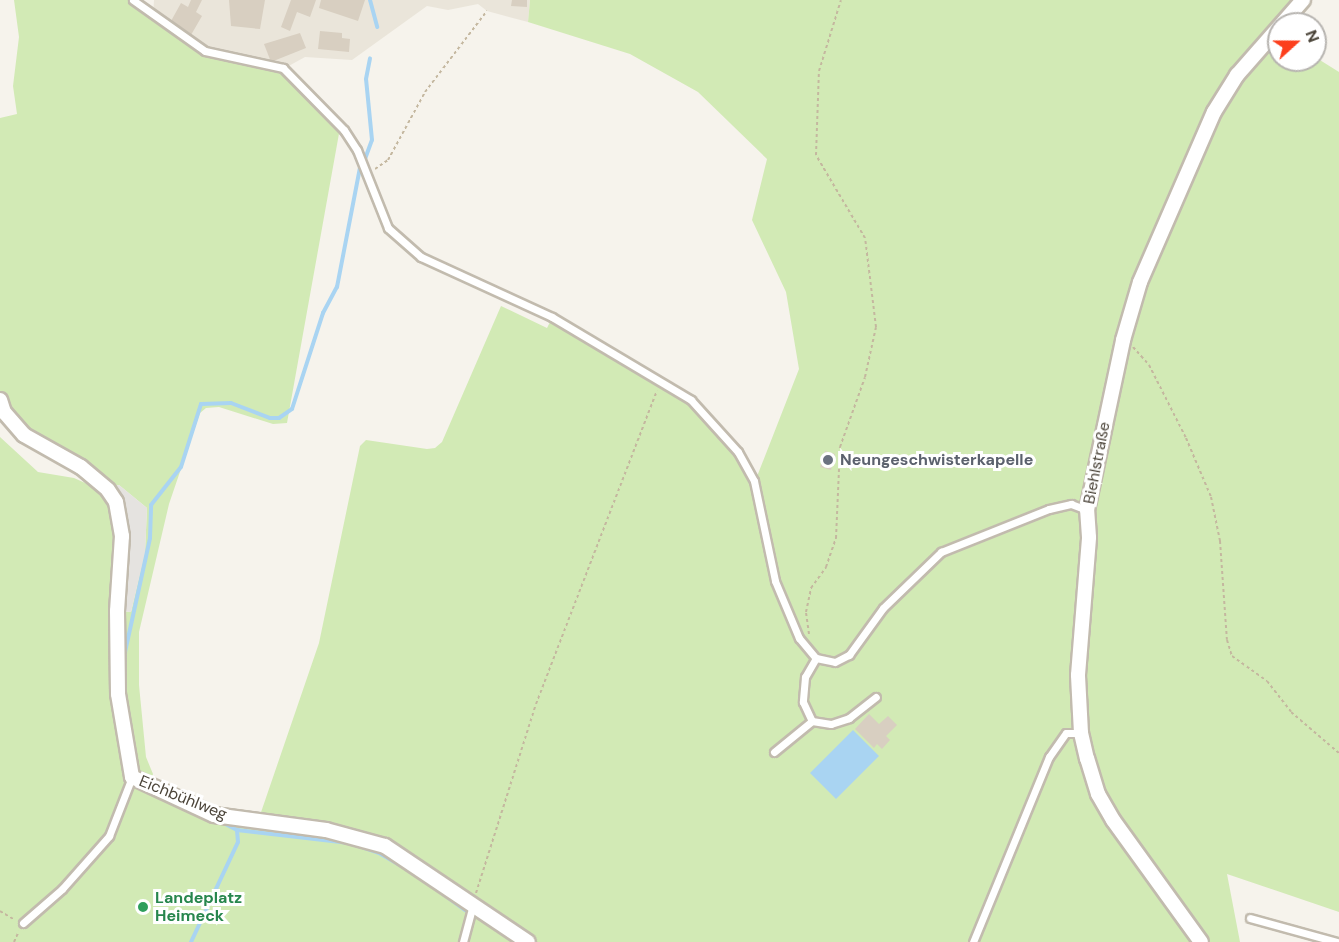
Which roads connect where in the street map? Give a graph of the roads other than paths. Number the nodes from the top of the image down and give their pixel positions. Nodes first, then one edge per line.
1 (133, 0) edge
2 (1303, 0) edge
3 (0, 400) edge
4 (1087, 510) junction
5 (816, 658) junction
6 (876, 697) dead end
7 (812, 721) junction
8 (1081, 733) junction
9 (774, 752) dead end
10 (132, 777) junction
11 (473, 905) junction
12 (1250, 918) dead end
13 (23, 923) road end
14 (463, 942) edge
15 (528, 942) edge
16 (973, 942) edge
17 (1201, 942) edge
18 (1337, 942) edge

1 - 5 lane
2 - 4 street, Biehlstraße
3 - 10 street, Eichbühlweg
4 - 5 lane
4 - 8 street, Biehlstraße
5 - 7 lane
6 - 7 lane
7 - 9 lane
8 - 16 lane
8 - 17 street, Biehlstraße
10 - 11 street, Eichbühlweg
10 - 13 lane
11 - 14 lane
11 - 15 street, Eichbühlweg
12 - 18 lane

